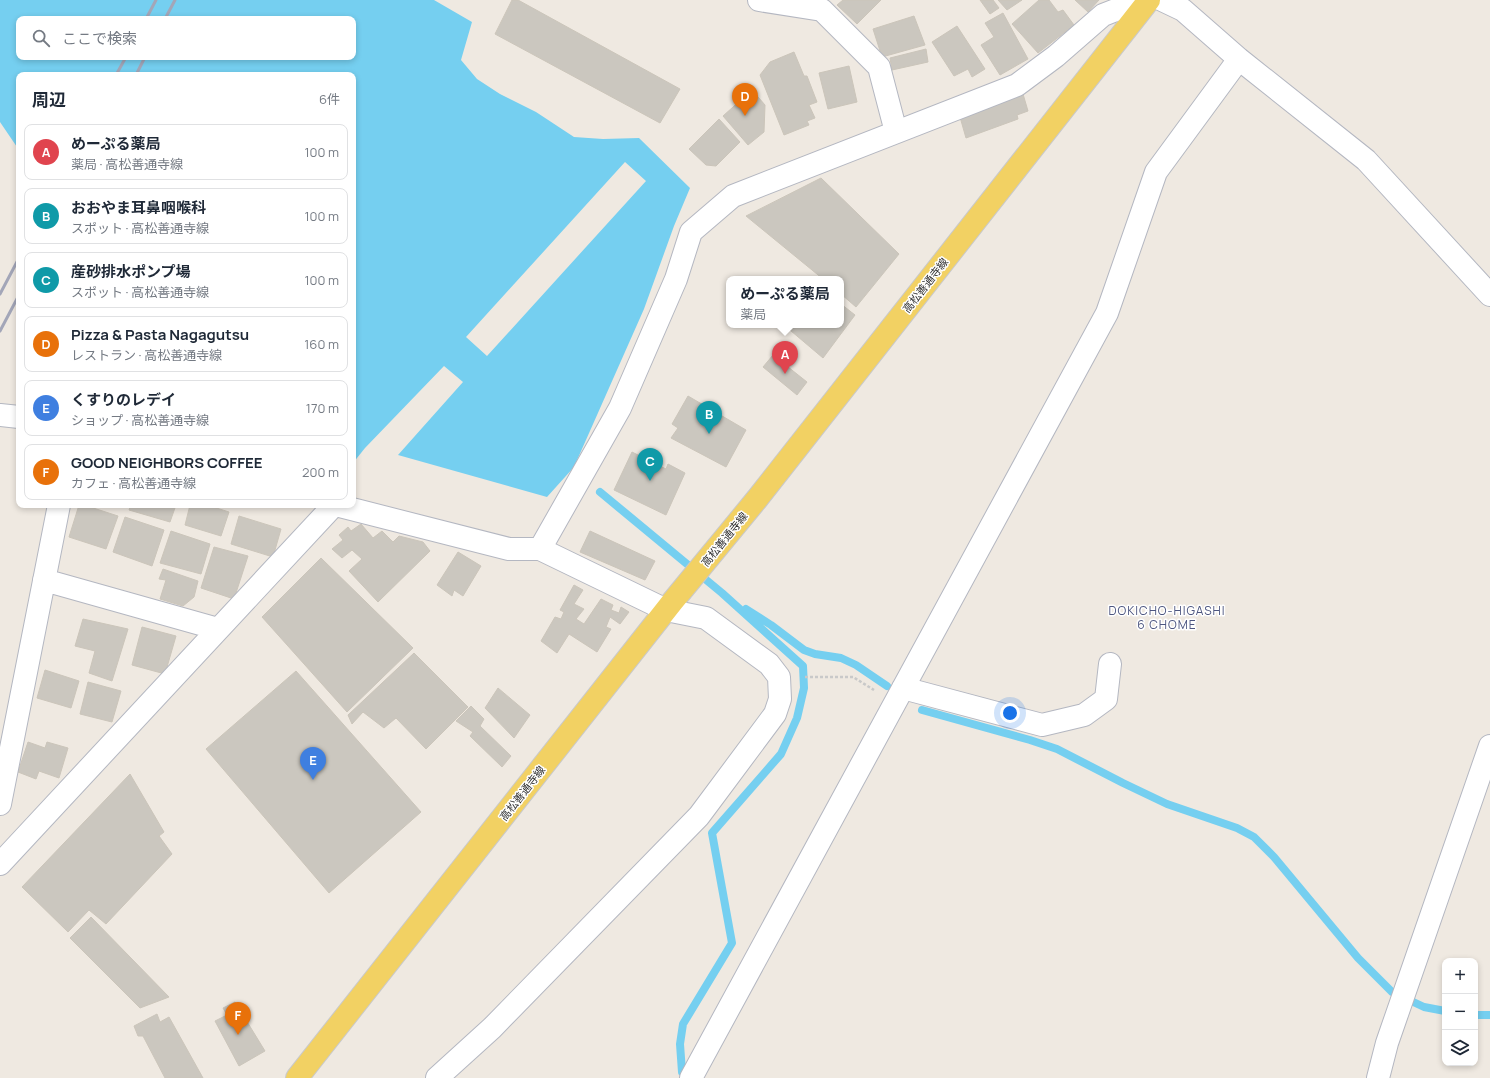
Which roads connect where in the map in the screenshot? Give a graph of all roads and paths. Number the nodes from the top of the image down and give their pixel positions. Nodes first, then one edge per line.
1 (759, 0) edge
2 (1141, 0) edge
3 (1149, 0) edge
4 (1162, 0) edge
5 (796, 3) edge
6 (1238, 59) junction
7 (896, 132) junction
8 (1490, 296) edge
9 (0, 415) edge
10 (16, 417) edge
11 (58, 508) edge
12 (332, 508) edge
13 (347, 508) edge
14 (540, 549) junction
15 (44, 580) junction
16 (670, 605) junction
17 (218, 629) junction
18 (1110, 664) dead end
19 (816, 678) dead end
20 (899, 695) junction
21 (1490, 746) edge
22 (0, 804) edge
23 (0, 864) edge
24 (297, 1078) edge
25 (437, 1078) edge
26 (691, 1078) edge
27 (1378, 1078) edge

1 - 5 street
2 - 7 street
3 - 16 main road, 高松善通寺線
4 - 6 street
5 - 7 street
6 - 8 street
6 - 20 street
7 - 14 street
9 - 10 street
11 - 15 street
12 - 17 street
13 - 14 street
14 - 16 street
15 - 17 street
15 - 22 street
16 - 24 main road, 高松善通寺線
16 - 25 street
17 - 23 street
18 - 20 street
19 - 20 path
20 - 26 street
21 - 27 street

